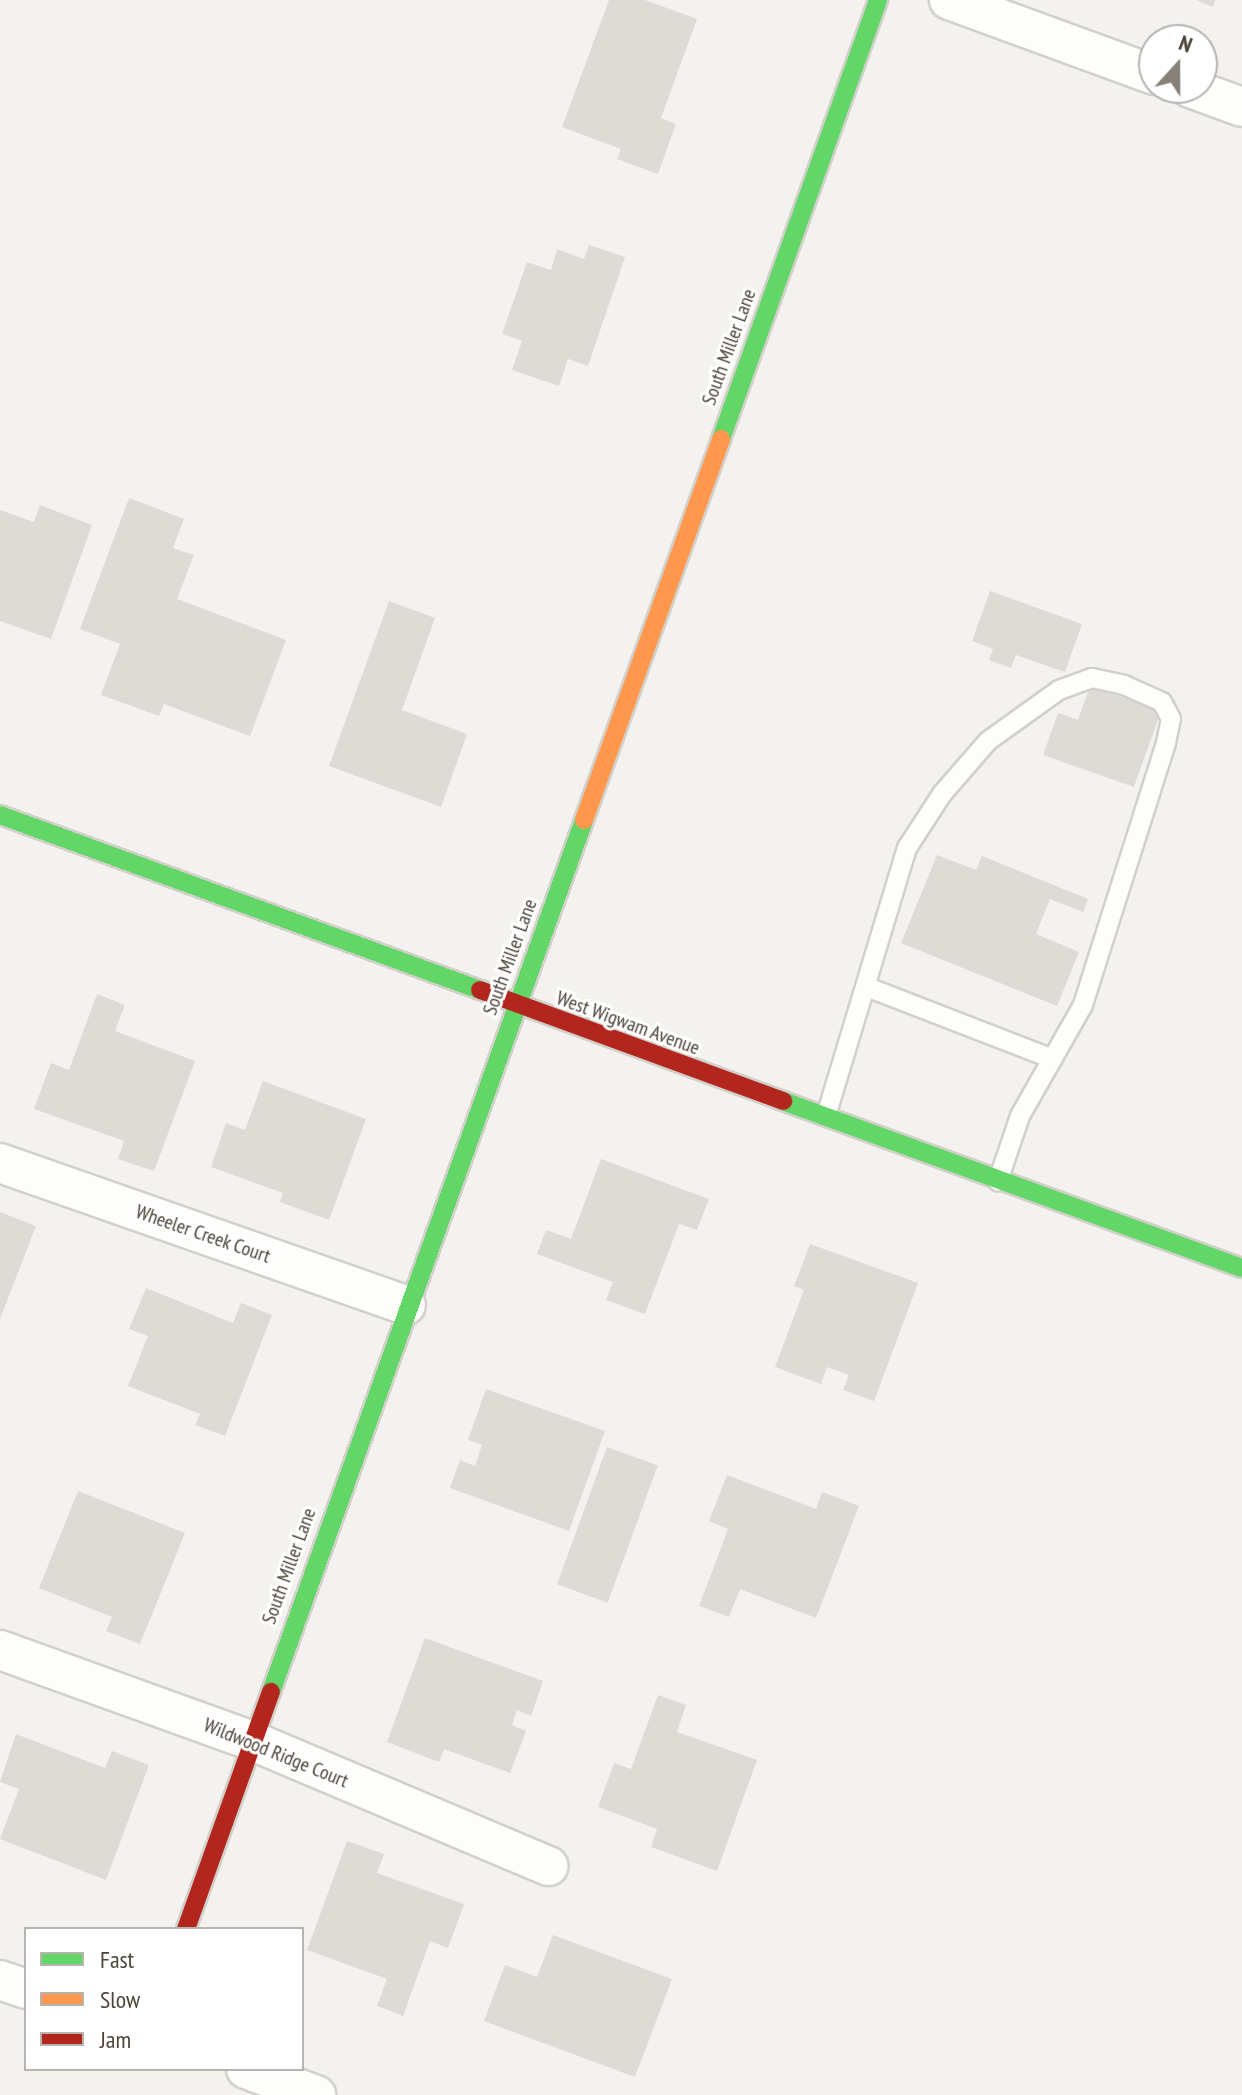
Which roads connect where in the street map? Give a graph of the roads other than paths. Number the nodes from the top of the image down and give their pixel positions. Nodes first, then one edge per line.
1 (878, 0) edge
2 (949, 0) edge
3 (1138, 69) edge
4 (1218, 98) edge
5 (1242, 107) edge
6 (0, 815) edge
7 (867, 987) junction
8 (516, 1005) junction
9 (1053, 1059) junction
10 (825, 1119) junction
11 (0, 1163) edge
12 (998, 1181) junction
13 (1242, 1268) edge
14 (406, 1305) junction
15 (0, 1650) edge
16 (250, 1740) junction
17 (549, 1866) dead end
18 (187, 1927) edge
19 (0, 1980) edge
20 (24, 1988) edge
21 (251, 2071) edge
22 (316, 2095) edge

1 - 8 street, South Miller Lane
2 - 3 street
4 - 5 street
6 - 8 street, West Wigwam Avenue
7 - 9 lane
7 - 9 lane
7 - 10 lane
8 - 10 street, West Wigwam Avenue
8 - 14 street, South Miller Lane
9 - 12 lane
10 - 12 street, West Wigwam Avenue
11 - 14 street, Wheeler Creek Court
12 - 13 street, West Wigwam Avenue
14 - 16 street, South Miller Lane
15 - 16 street, Wildwood Ridge Court
16 - 17 street, Wildwood Ridge Court
16 - 18 street, South Miller Lane
19 - 20 street
21 - 22 street

